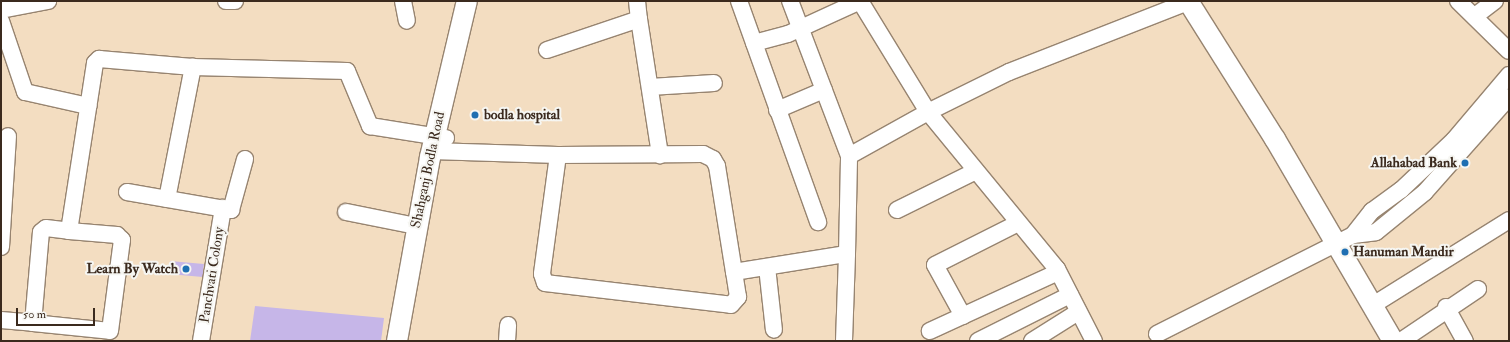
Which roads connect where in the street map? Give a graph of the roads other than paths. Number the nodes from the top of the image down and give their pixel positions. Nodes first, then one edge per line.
1 (48, 1) edge
2 (226, 1) edge
3 (235, 1) edge
4 (403, 1) edge
5 (467, 1) edge
6 (478, 1) edge
7 (637, 1) edge
8 (740, 1) edge
9 (790, 1) edge
10 (860, 1) edge
11 (1188, 1) edge
12 (1458, 1) edge
13 (1495, 1) edge
14 (1, 10) edge
15 (1475, 16) junction
16 (639, 19) junction
17 (1, 21) edge
18 (407, 21) dead end
19 (800, 28) junction
20 (754, 43) junction
21 (547, 50) dead end
22 (1509, 51) edge
23 (193, 67) junction
24 (1509, 75) edge
25 (714, 83) dead end
26 (650, 87) junction
27 (824, 90) junction
28 (1509, 97) edge
29 (88, 106) junction
30 (777, 110) junction
31 (928, 112) junction
32 (8, 136) dead end
33 (438, 145) junction
34 (558, 155) junction
35 (660, 155) junction
36 (849, 156) junction
37 (246, 159) dead end
38 (976, 171) junction
39 (127, 192) dead end
40 (167, 199) junction
41 (223, 208) junction
42 (897, 210) dead end
43 (346, 212) dead end
44 (1509, 220) edge
45 (818, 222) dead end
46 (1018, 222) junction
47 (416, 226) junction
48 (69, 231) junction
49 (1345, 240) junction
50 (1, 248) edge
51 (417, 253) junction
52 (847, 254) junction
53 (767, 267) junction
54 (1057, 269) junction
55 (734, 272) junction
56 (1478, 289) dead end
57 (1070, 296) junction
58 (1373, 305) junction
59 (1446, 307) junction
60 (1078, 312) junction
61 (962, 316) junction
62 (1, 320) edge
63 (1019, 321) junction
64 (33, 323) junction
65 (774, 330) dead end
66 (930, 331) dead end
67 (1157, 334) dead end
68 (110, 336) edge
69 (201, 341) edge
70 (397, 341) edge
71 (409, 341) edge
72 (844, 341) edge
73 (978, 341) edge
74 (1031, 341) edge
75 (1094, 341) edge
76 (1393, 341) edge
77 (1401, 341) edge
78 (1465, 341) edge

1 - 14 street
2 - 3 street
4 - 18 street
5 - 33 main road, Shahganj Bodla Road
6 - 33 main road
7 - 16 street
8 - 20 street
9 - 19 street
10 - 19 street
10 - 31 street
11 - 31 street
11 - 49 main road
12 - 15 street
13 - 15 street
15 - 22 street
16 - 21 street
16 - 26 street
17 - 29 street
19 - 20 street
19 - 27 street
20 - 30 street
23 - 29 street
23 - 33 street
23 - 40 street
24 - 49 street
25 - 26 street
26 - 35 street
27 - 30 street
27 - 36 street
28 - 49 street
29 - 48 street
30 - 45 street
31 - 36 street
31 - 38 street
32 - 50 street
33 - 34 street
33 - 47 main road, Shahganj Bodla Road
33 - 51 main road
34 - 35 street
34 - 55 street
35 - 55 street
36 - 52 street
37 - 41 street
38 - 42 street
38 - 46 street
39 - 40 street
40 - 41 street
41 - 69 street, Panchvati Colony
43 - 47 street
44 - 58 street
46 - 54 street
46 - 61 street
47 - 51 main road, Shahganj Bodla Road
48 - 64 street
48 - 68 street
49 - 58 main road
49 - 67 street
51 - 70 main road, Shahganj Bodla Road
51 - 71 main road
52 - 53 street
52 - 72 street
53 - 55 street
53 - 65 street
54 - 57 street
54 - 61 street
56 - 59 street
57 - 60 street
57 - 63 street
58 - 76 main road
59 - 77 street
59 - 78 street
60 - 74 street
60 - 75 street
61 - 66 street
62 - 64 street
63 - 73 street
63 - 74 street
64 - 68 street

